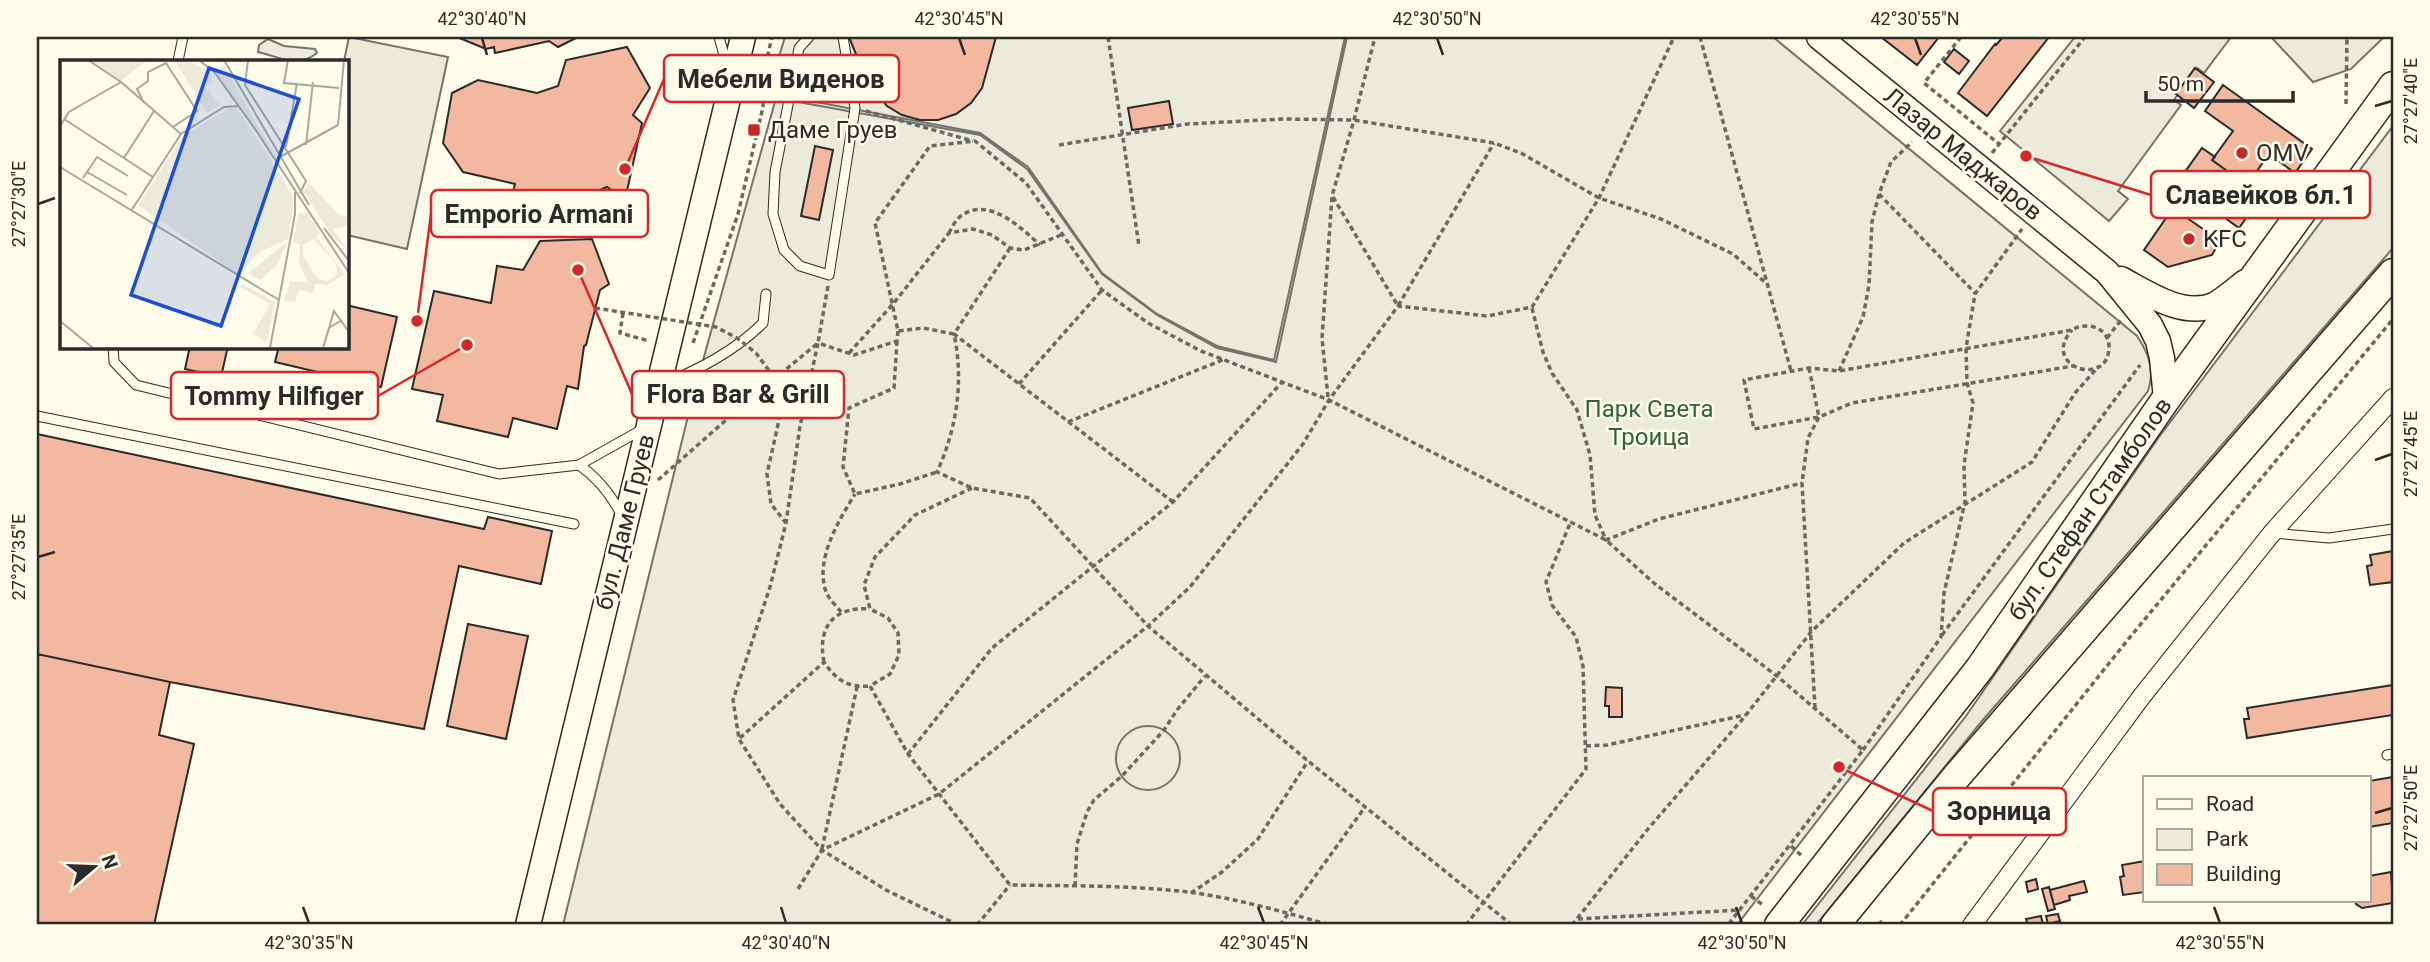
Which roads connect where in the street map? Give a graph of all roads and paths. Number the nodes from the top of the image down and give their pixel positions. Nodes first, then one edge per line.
1 (183, 37) edge
2 (719, 37) edge
3 (743, 37) edge
4 (809, 37) edge
5 (843, 37) edge
6 (1108, 37) edge
7 (1375, 37) edge
8 (1674, 37) edge
9 (1700, 37) edge
10 (1819, 37) edge
11 (1961, 37) edge
12 (2085, 37) edge
13 (2347, 37) edge
14 (177, 60) edge
15 (732, 83) junction
16 (2393, 86) edge
17 (2346, 104) dead end
18 (855, 108) junction
19 (1354, 120) junction
20 (1929, 125) junction
21 (1123, 134) junction
22 (975, 141) junction
23 (1494, 143) junction
24 (1999, 144) junction
25 (1059, 145) dead end
26 (1981, 167) junction
27 (1879, 194) junction
28 (1332, 195) junction
29 (1599, 198) junction
30 (949, 233) junction
31 (1061, 234) junction
32 (2015, 238) dead end
33 (1040, 245) junction
34 (1139, 246) dead end
35 (1010, 248) junction
36 (2262, 268) junction
37 (2107, 272) junction
38 (2393, 273) edge
39 (830, 275) junction
40 (1767, 284) junction
41 (1102, 290) junction
42 (766, 294) dead end
43 (1975, 294) junction
44 (893, 303) junction
45 (1398, 306) junction
46 (1532, 307) junction
47 (595, 308) dead end
48 (623, 313) junction
49 (2393, 319) edge
50 (2072, 330) junction
51 (898, 331) junction
52 (954, 334) junction
53 (897, 341) junction
54 (2158, 341) junction
55 (818, 344) junction
56 (667, 346) junction
57 (113, 348) edge
58 (1966, 348) junction
59 (848, 354) junction
60 (1225, 359) junction
61 (2073, 366) junction
62 (2099, 366) junction
63 (1809, 368) junction
64 (1791, 371) junction
65 (1839, 371) junction
66 (1283, 381) junction
67 (1968, 383) junction
68 (1019, 384) junction
69 (657, 388) junction
70 (2393, 398) edge
71 (2166, 399) junction
72 (1329, 400) junction
73 (37, 416) edge
74 (1819, 417) junction
75 (1068, 422) junction
76 (648, 426) junction
77 (579, 465) junction
78 (937, 472) junction
79 (656, 482) dead end
80 (1802, 482) junction
81 (972, 488) junction
82 (855, 494) junction
83 (1173, 502) junction
84 (1965, 502) junction
85 (625, 520) junction
86 (1571, 521) junction
87 (786, 523) junction
88 (574, 524) dead end
89 (2393, 529) edge
90 (2272, 533) junction
91 (1606, 540) junction
92 (1092, 567) junction
93 (870, 609) junction
94 (841, 612) junction
95 (1148, 626) junction
96 (1811, 632) junction
97 (1941, 637) junction
98 (824, 662) junction
99 (1205, 675) junction
100 (1777, 676) junction
101 (870, 686) junction
102 (857, 687) junction
103 (1815, 708) junction
104 (1746, 715) junction
105 (739, 739) junction
106 (1586, 746) junction
107 (1863, 750) junction
108 (908, 754) junction
109 (1308, 761) junction
110 (939, 794) junction
111 (1365, 807) junction
112 (1791, 846) junction
113 (822, 850) junction
114 (1803, 857) dead end
115 (1010, 884) junction
116 (1075, 886) junction
117 (798, 889) dead end
118 (1191, 892) junction
119 (1751, 896) junction
120 (1484, 903) junction
121 (1740, 910) junction
122 (530, 913) edge
123 (1289, 913) junction
124 (1771, 916) edge
125 (1576, 919) junction
126 (958, 925) edge
127 (977, 925) edge
128 (1280, 925) edge
129 (1329, 925) edge
130 (1465, 925) edge
131 (1512, 925) edge
132 (1572, 925) edge
133 (1728, 925) edge
134 (1835, 925) edge
135 (1878, 925) edge
136 (1885, 925) edge
137 (1900, 925) edge
138 (1972, 925) edge

1 - 14 lane
2 - 15 lane
3 - 15 main road, бул. Даме Груев
4 - 39 lane
5 - 18 lane
6 - 21 path
7 - 19 path
8 - 29 path
9 - 40 path
10 - 20 main road, Лазар Маджаров
11 - 24 path
12 - 24 path
13 - 17 path
15 - 56 main road, бул. Даме Груев
16 - 36 main road, бул. Стефан Стамболов
18 - 22 path
18 - 39 lane
19 - 21 path
19 - 23 path
19 - 28 path
20 - 26 main road, Лазар Маджаров
20 - 27 path
21 - 25 path
21 - 34 path
22 - 31 path
22 - 44 path
23 - 29 path
23 - 45 path
24 - 26 path
26 - 37 main road, Лазар Маджаров
27 - 43 path
27 - 65 path
28 - 45 path
28 - 72 path
29 - 40 path
29 - 46 path
30 - 33 path
30 - 35 path
30 - 44 path
31 - 33 path
31 - 41 path
32 - 43 path
33 - 35 path
35 - 52 path
36 - 37 main road, Лазар Маджаров
36 - 71 main road, бул. Стефан Стамболов
37 - 54 main road, Лазар Маджаров
38 - 134 main road
39 - 55 path
40 - 64 path
41 - 60 path
41 - 68 path
42 - 69 lane
43 - 58 path
44 - 51 path
44 - 59 path
45 - 46 path
45 - 72 path
46 - 91 path
47 - 48 path, bridge
48 - 56 path
48 - 87 path, bridge
49 - 137 path
50 - 58 path
50 - 61 path
50 - 62 path
51 - 52 path
51 - 53 path
52 - 68 path
52 - 78 path
53 - 59 path
53 - 82 path
54 - 71 main road, Лазар Маджаров
54 - 97 path
55 - 59 path
55 - 79 path
55 - 87 path
56 - 69 main road, бул. Даме Груев
57 - 77 lane
58 - 65 path
58 - 67 path
60 - 66 path
60 - 75 path
61 - 62 path
61 - 67 path
62 - 84 path
63 - 64 path
63 - 65 path
63 - 74 path
64 - 74 path
66 - 72 path
66 - 83 path
67 - 74 path
67 - 84 path
68 - 75 path
69 - 76 main road, бул. Даме Груев
70 - 90 street
71 - 124 main road, бул. Стефан Стамболов
72 - 86 path
72 - 95 path
73 - 88 lane
74 - 80 path
75 - 83 path
76 - 77 lane
76 - 85 main road, бул. Даме Груев
77 - 85 lane
78 - 81 path
78 - 82 path
80 - 91 path
80 - 96 path
81 - 92 path
81 - 93 path
82 - 94 path
83 - 92 path
84 - 96 path
84 - 97 path
85 - 122 main road, бул. Даме Груев
86 - 91 path
86 - 106 path
87 - 105 path
89 - 90 lane
90 - 138 street
91 - 100 path
92 - 95 path
92 - 108 path
93 - 94 path
93 - 101 path
94 - 98 path
95 - 99 path
95 - 110 path
96 - 100 path
96 - 103 path
97 - 107 path
98 - 102 path
98 - 105 path
99 - 109 path
99 - 116 path
100 - 103 path
100 - 104 path
101 - 102 path
101 - 108 path
102 - 113 path
103 - 107 path
104 - 106 path
104 - 125 path
105 - 113 path
106 - 120 path
107 - 112 path
108 - 110 path
109 - 111 path
109 - 118 path
110 - 113 path
110 - 115 path
111 - 120 path
111 - 123 path
112 - 114 path
112 - 119 path
113 - 117 path
113 - 126 path
115 - 116 path
115 - 127 path
116 - 118 path
118 - 123 path
119 - 121 path
119 - 124 path
120 - 130 path
120 - 131 path
121 - 125 path
121 - 133 path
123 - 128 path
123 - 129 path
125 - 132 path
135 - 136 path

